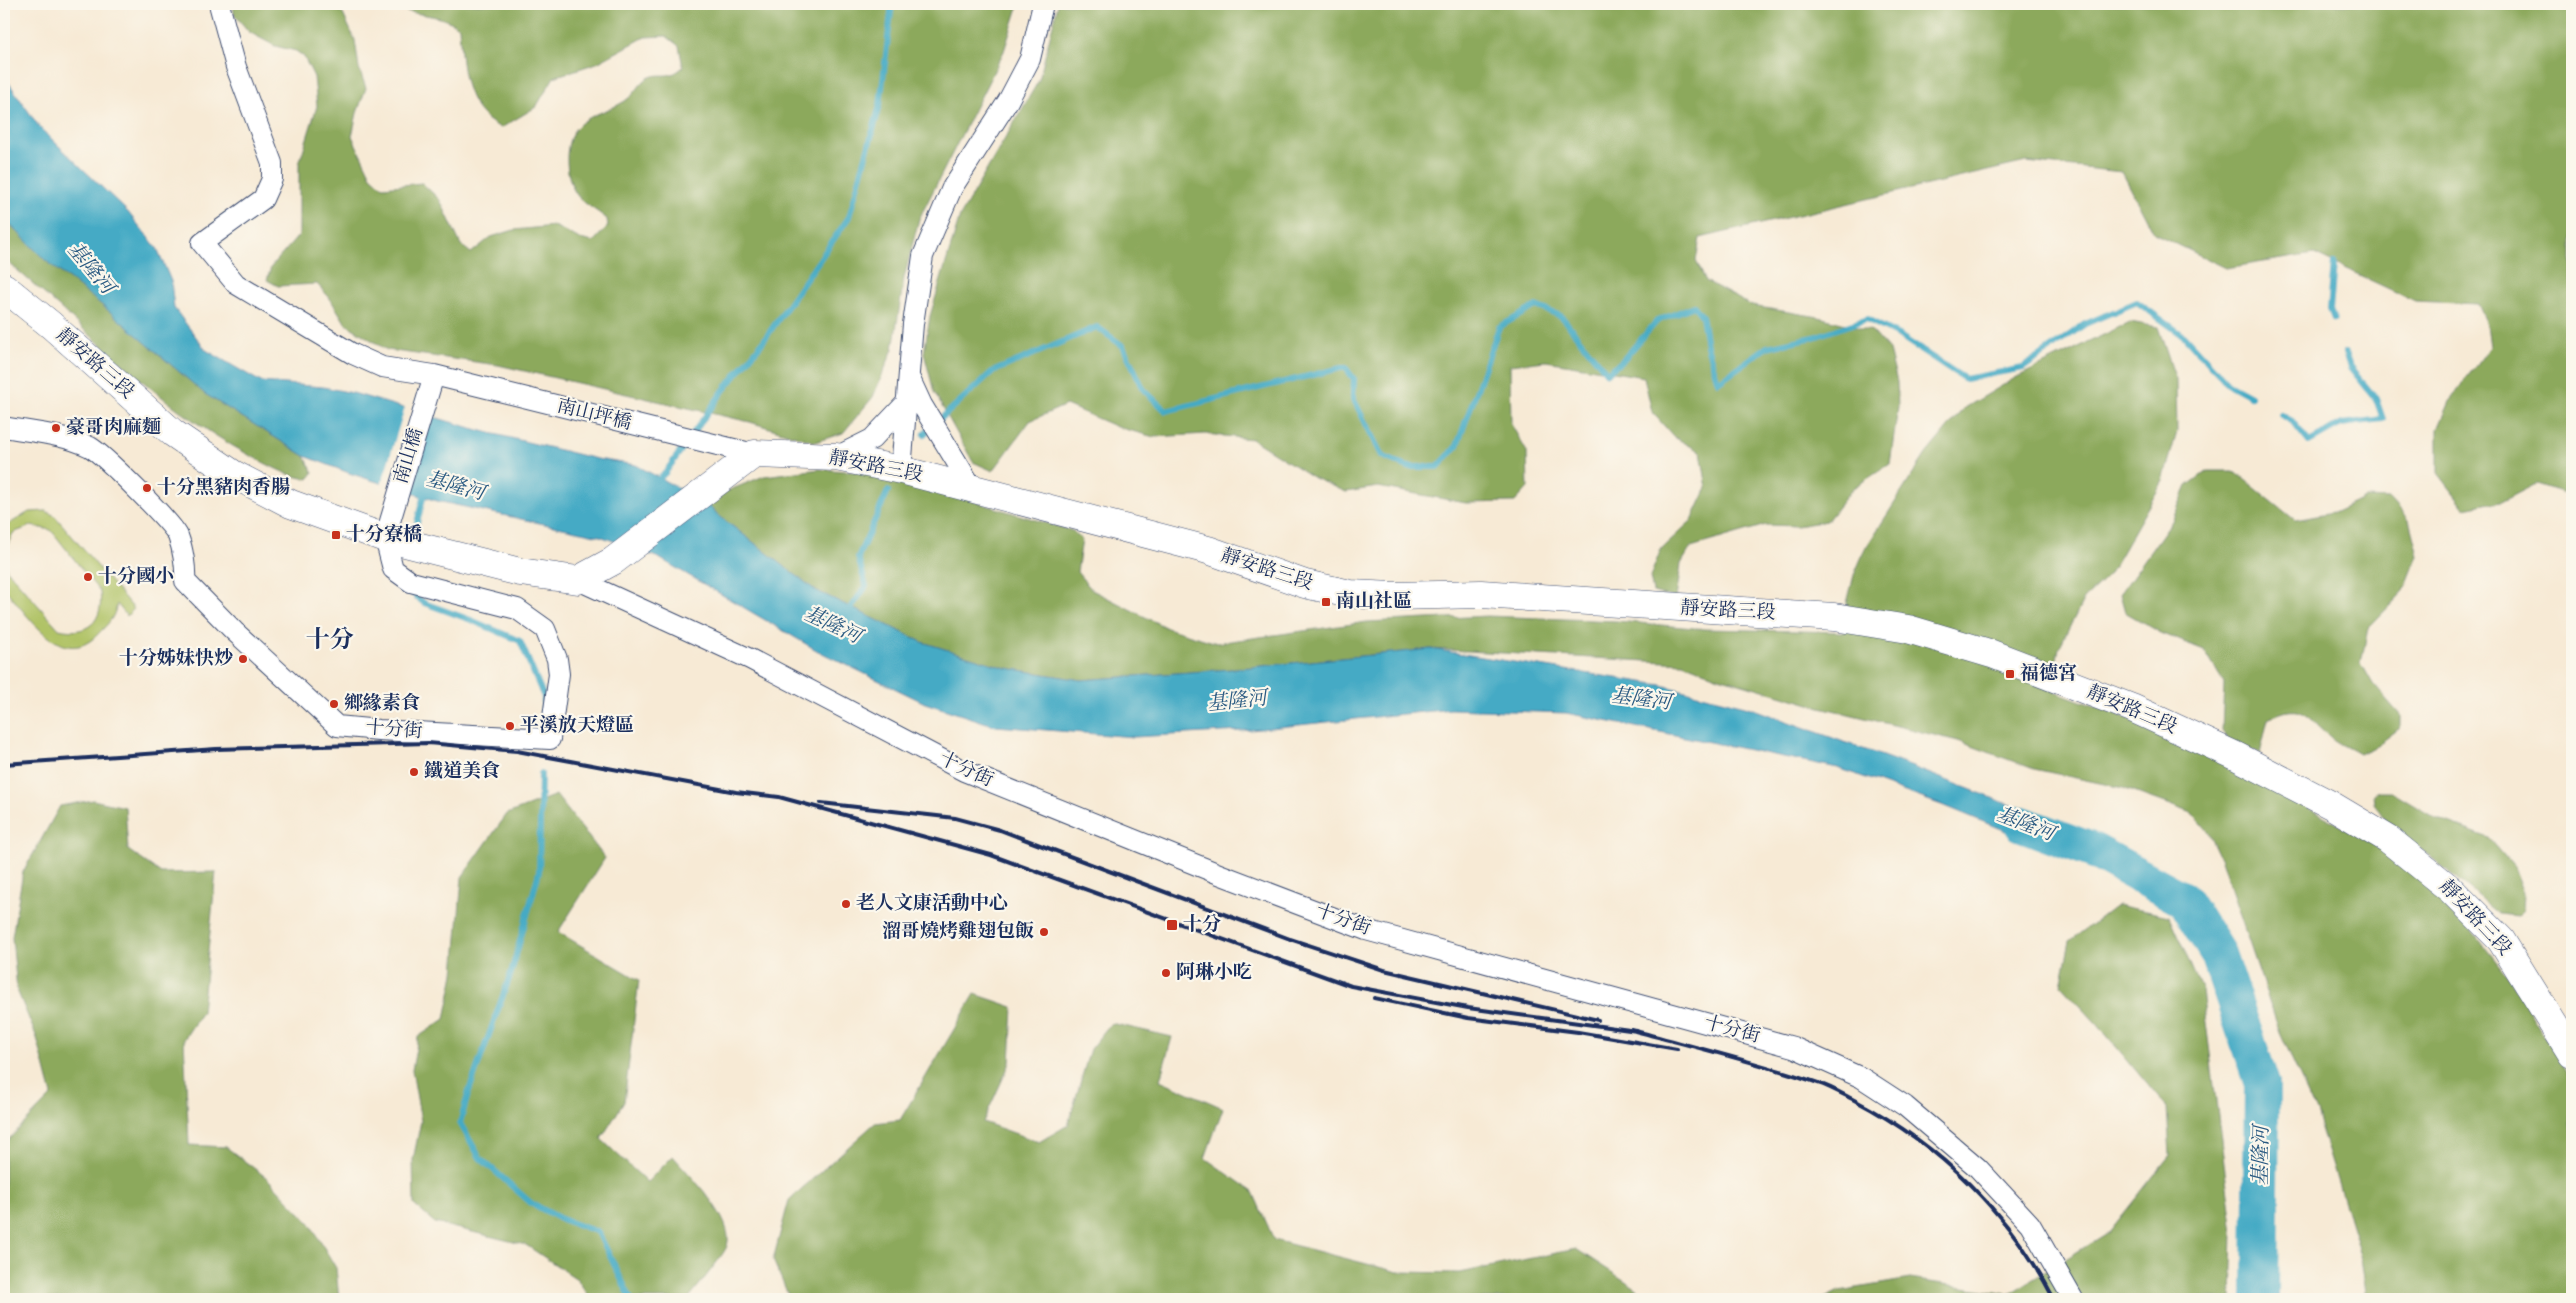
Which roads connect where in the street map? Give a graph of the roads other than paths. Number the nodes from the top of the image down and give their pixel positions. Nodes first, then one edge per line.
1 (219, 4) edge
2 (1043, 4) edge
3 (4, 287) edge
4 (434, 374) junction
5 (909, 377) junction
6 (908, 401) junction
7 (4, 427) edge
8 (754, 454) junction
9 (836, 457) junction
10 (900, 470) junction
11 (973, 489) junction
12 (385, 538) junction
13 (578, 580) junction
14 (2572, 1054) edge
15 (2070, 1292) edge

1 - 4 street, 南山坪橋
2 - 5 street
3 - 12 main road, 靜安路三段
4 - 8 street, 南山坪橋
4 - 12 street, 南山橋
5 - 6 street
5 - 11 street
6 - 9 street
6 - 10 street
7 - 12 street, 十分街
8 - 9 main road, 靜安路三段
8 - 13 main road
9 - 10 main road, 靜安路三段
10 - 11 main road, 靜安路三段
11 - 14 main road, 靜安路三段
12 - 13 main road, 靜安路三段
13 - 15 street, 十分街

